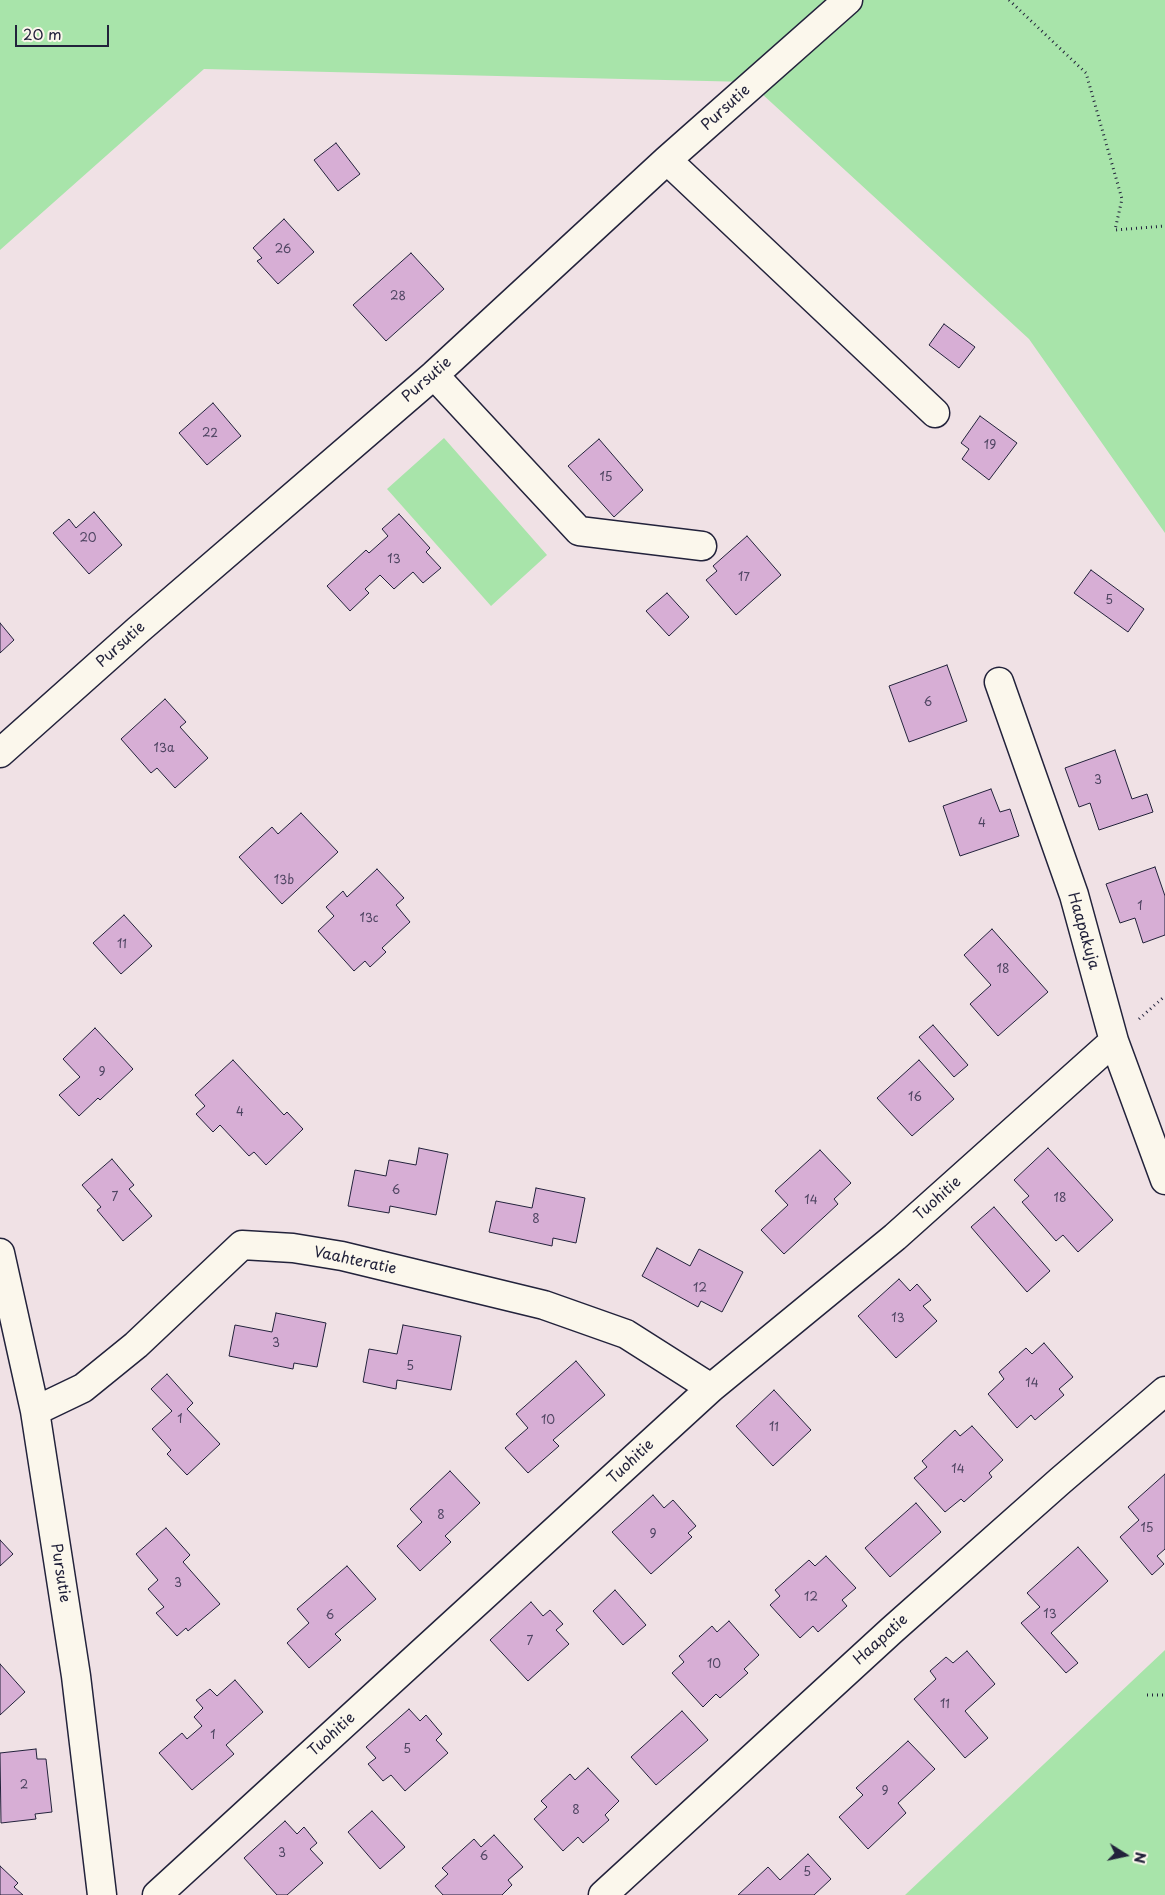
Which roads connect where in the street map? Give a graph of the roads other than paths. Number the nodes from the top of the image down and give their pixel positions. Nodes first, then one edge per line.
1 (848, 0) edge
2 (667, 160) junction
3 (434, 375) junction
4 (935, 413) dead end
5 (702, 546) dead end
6 (1000, 682) dead end
7 (0, 754) edge
8 (1114, 1041) junction
9 (1165, 1180) edge
10 (0, 1253) edge
11 (711, 1388) junction
12 (1165, 1391) edge
13 (35, 1411) junction
14 (102, 1895) edge
15 (157, 1895) edge
16 (603, 1895) edge

1 - 2 street, Pursutie
2 - 3 street, Pursutie
2 - 4 street
3 - 5 street
3 - 7 street, Pursutie
6 - 8 street, Haapakuja
8 - 9 street, Haapakuja
8 - 11 street, Tuohitie
10 - 13 street, Pursutie
11 - 13 street, Vaahteratie
11 - 15 street, Tuohitie
12 - 16 street, Haapatie
13 - 14 street, Pursutie

